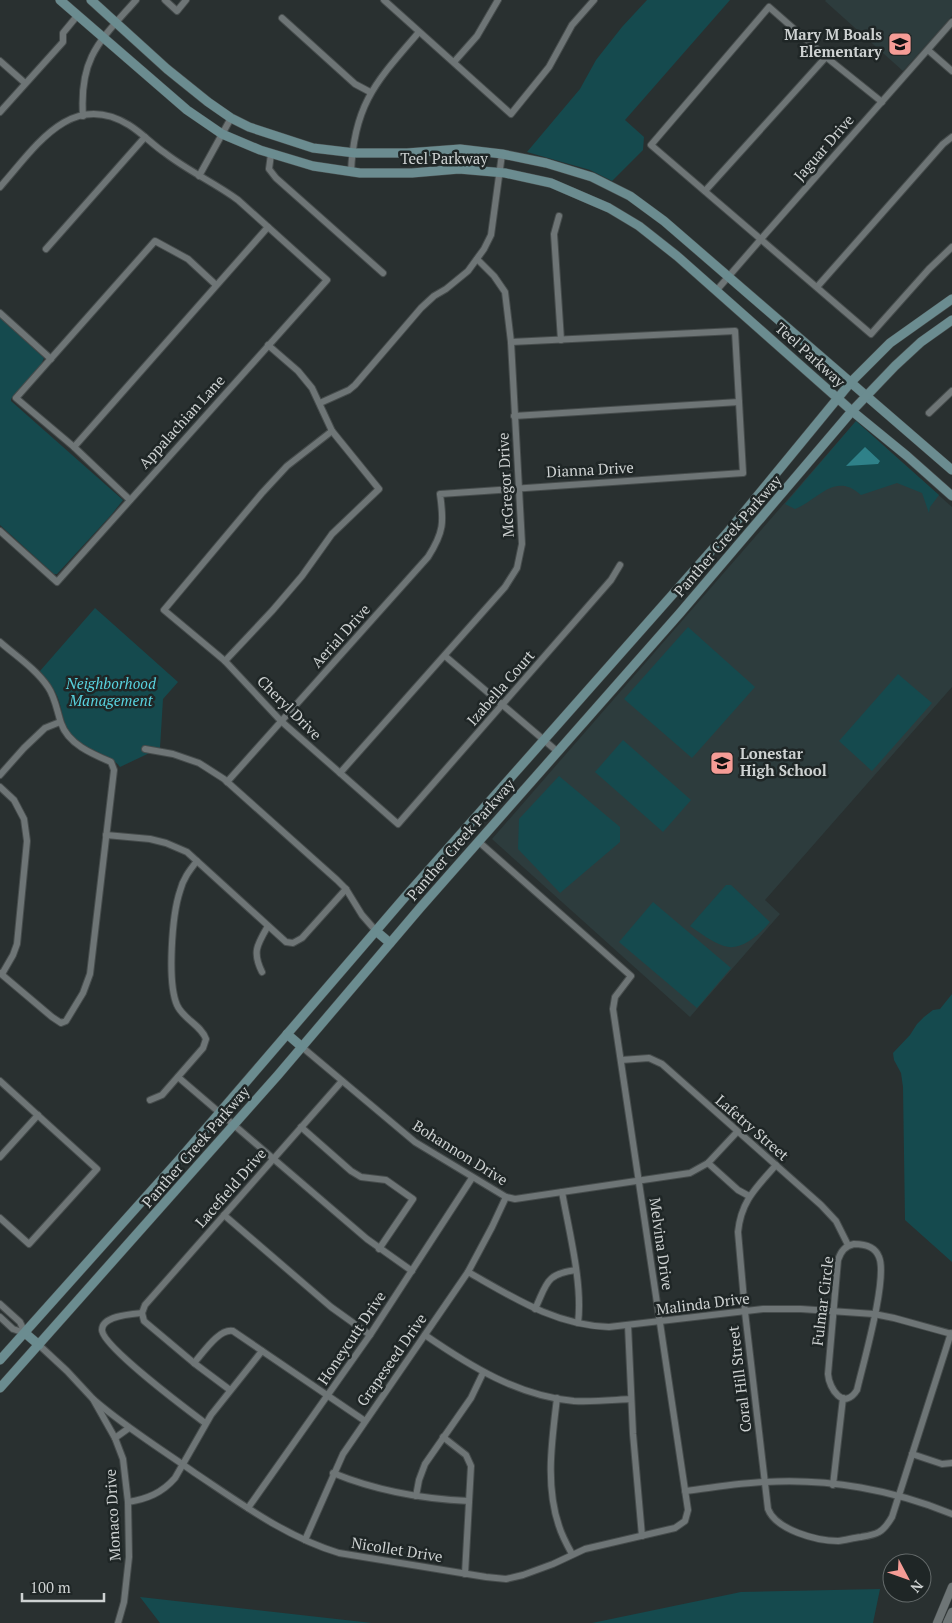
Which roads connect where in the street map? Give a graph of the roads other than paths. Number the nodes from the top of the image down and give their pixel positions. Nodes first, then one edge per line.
1 (60, 0) edge
2 (91, 0) edge
3 (136, 0) edge
4 (165, 0) edge
5 (186, 0) edge
6 (498, 0) edge
7 (594, 0) edge
8 (386, 1) edge
9 (77, 16) junction
10 (282, 18) dead end
11 (116, 22) junction
12 (952, 22) edge
13 (419, 32) junction
14 (102, 38) junction
15 (928, 50) junction
16 (826, 57) junction
17 (0, 61) edge
18 (454, 62) junction
19 (952, 71) edge
20 (25, 83) junction
21 (370, 92) junction
22 (882, 102) junction
23 (0, 112) edge
24 (83, 116) junction
25 (231, 118) junction
26 (222, 134) junction
27 (145, 137) junction
28 (952, 137) edge
29 (352, 153) junction
30 (271, 154) junction
31 (502, 154) junction
32 (351, 172) junction
33 (500, 172) junction
34 (199, 176) junction
35 (0, 187) edge
36 (705, 192) junction
37 (559, 216) dead end
38 (268, 227) junction
39 (760, 239) junction
40 (952, 247) edge
41 (46, 249) dead end
42 (477, 259) junction
43 (383, 273) dead end
44 (729, 276) junction
45 (216, 285) junction
46 (816, 287) junction
47 (716, 291) junction
48 (952, 299) edge
49 (0, 313) edge
50 (952, 320) edge
51 (561, 340) junction
52 (511, 342) junction
53 (268, 346) junction
54 (51, 359) junction
55 (851, 382) junction
56 (952, 391) edge
57 (866, 396) junction
58 (837, 398) junction
59 (739, 402) junction
60 (320, 403) junction
61 (852, 411) junction
62 (929, 413) dead end
63 (514, 416) junction
64 (332, 431) junction
65 (74, 447) junction
66 (952, 470) edge
67 (519, 487) junction
68 (950, 491) edge
69 (760, 493) junction
70 (440, 494) joint
71 (130, 500) junction
72 (774, 505) junction
73 (0, 531) edge
74 (620, 565) dead end
75 (667, 601) junction
76 (680, 613) junction
77 (0, 642) edge
78 (445, 656) junction
79 (225, 661) junction
80 (503, 705) junction
81 (281, 721) junction
82 (60, 722) junction
83 (544, 741) junction
84 (145, 749) dead end
85 (558, 752) junction
86 (340, 773) junction
87 (0, 775) edge
88 (227, 782) junction
89 (0, 787) edge
90 (398, 824) joint
91 (106, 835) junction
92 (478, 842) junction
93 (197, 861) junction
94 (346, 889) junction
95 (268, 926) junction
96 (376, 931) junction
97 (390, 943) junction
98 (262, 972) dead end
99 (1, 974) edge
100 (287, 1034) junction
101 (302, 1047) junction
102 (621, 1060) junction
103 (178, 1077) junction
104 (0, 1081) edge
105 (342, 1081) junction
106 (150, 1100) dead end
107 (220, 1112) junction
108 (38, 1115) junction
109 (234, 1124) junction
110 (301, 1128) junction
111 (737, 1132) junction
112 (0, 1157) edge
113 (273, 1159) junction
114 (708, 1163) junction
115 (776, 1165) junction
116 (472, 1178) junction
117 (639, 1180) junction
118 (562, 1192) junction
119 (749, 1196) junction
120 (506, 1197) junction
121 (224, 1215) junction
122 (0, 1218) edge
123 (848, 1245) junction
124 (379, 1249) junction
125 (576, 1270) junction
126 (412, 1271) junction
127 (468, 1272) junction
128 (0, 1304) edge
129 (535, 1309) junction
130 (833, 1310) junction
131 (745, 1312) junction
132 (142, 1313) junction
133 (874, 1314) junction
134 (0, 1317) edge
135 (660, 1321) junction
136 (578, 1323) junction
137 (628, 1325) junction
138 (25, 1333) junction
139 (952, 1334) edge
140 (370, 1335) junction
141 (425, 1335) junction
142 (39, 1346) junction
143 (262, 1351) junction
144 (0, 1360) edge
145 (194, 1363) junction
146 (483, 1373) junction
147 (0, 1388) edge
148 (230, 1390) junction
149 (328, 1396) junction
150 (557, 1398) junction
151 (843, 1398) junction
152 (631, 1399) junction
153 (93, 1400) junction
154 (365, 1421) junction
155 (205, 1423) junction
156 (129, 1428) junction
157 (443, 1437) junction
158 (115, 1438) junction
159 (912, 1454) junction
160 (952, 1463) edge
161 (183, 1464) junction
162 (333, 1473) junction
163 (765, 1482) junction
164 (833, 1485) junction
165 (685, 1491) junction
166 (416, 1496) junction
167 (898, 1496) junction
168 (469, 1501) junction
169 (128, 1502) junction
170 (248, 1508) junction
171 (952, 1514) edge
172 (685, 1521) joint
173 (642, 1536) junction
174 (306, 1540) junction
175 (572, 1554) junction
176 (465, 1574) junction
177 (952, 1587) edge
178 (952, 1612) edge
179 (118, 1623) edge
180 (937, 1623) edge
181 (947, 1623) edge

1 - 9 main road, Teel Parkway
2 - 11 main road, Teel Parkway
3 - 11 street
4 - 5 street
6 - 18 street
7 - 18 street
8 - 13 street
9 - 14 main road, Teel Parkway
9 - 20 street
10 - 21 street
11 - 14 street
11 - 25 main road, Teel Parkway
12 - 15 street, Jaguar Drive
13 - 18 street
13 - 21 street
14 - 24 street
14 - 26 main road, Teel Parkway
15 - 19 street
15 - 22 street, Jaguar Drive
16 - 22 street
16 - 36 street
16 - 36 street
17 - 20 street
20 - 23 street
21 - 29 street
22 - 39 street, Jaguar Drive
24 - 27 street
24 - 35 street
25 - 26 street
25 - 29 main road, Teel Parkway
26 - 30 main road, Teel Parkway
26 - 34 street
27 - 34 street
27 - 41 street
28 - 46 street
29 - 31 main road, Teel Parkway
29 - 32 street
30 - 32 main road, Teel Parkway
30 - 43 street
31 - 33 street
31 - 44 main road, Teel Parkway
32 - 33 main road, Teel Parkway
33 - 42 street
33 - 47 main road, Teel Parkway
34 - 38 street
36 - 39 street
37 - 51 street
38 - 45 street
38 - 53 street, Appalachian Lane
39 - 44 street, Jaguar Drive
39 - 46 street
40 - 46 street
42 - 52 street, McGregor Drive
42 - 60 street
44 - 47 street, Jaguar Drive
44 - 55 main road, Teel Parkway
45 - 54 street
45 - 65 street
47 - 58 main road, Teel Parkway
48 - 55 main road, Panther Creek Parkway
49 - 54 street
50 - 57 main road, Panther Creek Parkway
51 - 52 street
51 - 59 street
52 - 63 street, McGregor Drive
53 - 60 street
53 - 71 street, Appalachian Lane
54 - 65 street
55 - 57 main road, Teel Parkway
55 - 58 main road, Panther Creek Parkway
56 - 62 street
57 - 61 main road, Panther Creek Parkway
57 - 66 main road, Teel Parkway
58 - 61 main road, Teel Parkway
58 - 69 main road, Panther Creek Parkway
59 - 63 street
59 - 67 street, Dianna Drive
60 - 64 street
61 - 68 main road, Teel Parkway
61 - 72 main road, Panther Creek Parkway
63 - 67 street, McGregor Drive
64 - 79 street
64 - 79 street, Cheryl Drive
65 - 71 street
67 - 70 street, Dianna Drive
67 - 78 street, McGregor Drive
69 - 72 main road
69 - 75 main road, Panther Creek Parkway
70 - 81 street, Aerial Drive
71 - 73 street, Appalachian Lane
72 - 76 main road, Panther Creek Parkway
74 - 80 street, Izabella Court
75 - 76 main road
75 - 83 main road, Panther Creek Parkway
76 - 85 main road, Panther Creek Parkway
77 - 82 street
78 - 80 street
78 - 86 street, McGregor Drive
79 - 81 street, Cheryl Drive
80 - 83 street
80 - 90 street, Izabella Court
81 - 86 street, Cheryl Drive
81 - 88 street, Aerial Drive
82 - 87 street
82 - 91 street
83 - 85 street
83 - 96 main road, Panther Creek Parkway
84 - 88 street
85 - 92 main road, Panther Creek Parkway
86 - 90 street, Cheryl Drive
88 - 94 street
89 - 99 street
91 - 93 street
91 - 99 street
92 - 97 main road, Panther Creek Parkway
92 - 102 street, Melvina Drive
93 - 95 street
93 - 103 street
94 - 95 street
94 - 96 street
95 - 98 street
96 - 97 main road
96 - 100 main road, Panther Creek Parkway
97 - 101 main road, Panther Creek Parkway
100 - 101 main road
100 - 107 main road, Panther Creek Parkway
101 - 105 street, Bohannon Drive
101 - 109 main road, Panther Creek Parkway
102 - 111 street, Lafetry Street
102 - 117 street, Melvina Drive
103 - 106 street
103 - 107 street
104 - 108 street
105 - 110 street, Lacefield Drive
105 - 116 street, Bohannon Drive
107 - 109 street
107 - 138 main road, Panther Creek Parkway
108 - 112 street
108 - 122 street
109 - 113 street
109 - 142 main road, Panther Creek Parkway
110 - 113 street, Lacefield Drive
110 - 124 street
111 - 114 street, Bohannon Drive
111 - 115 street, Lafetry Street
113 - 121 street, Lacefield Drive
113 - 124 street
114 - 117 street, Bohannon Drive
114 - 119 street
115 - 119 street, Coral Hill Street
115 - 123 street, Lafetry Street
116 - 120 street, Bohannon Drive
116 - 126 street, Honeycutt Drive
117 - 118 street, Bohannon Drive
117 - 135 street, Melvina Drive
118 - 120 street, Bohannon Drive
118 - 125 street
119 - 131 street, Coral Hill Street
120 - 127 street, Grapeseed Drive
121 - 132 street, Lacefield Drive
121 - 140 street
123 - 130 street, Fulmar Circle
123 - 133 street, Fulmar Circle
124 - 126 street
125 - 129 street
125 - 136 street
126 - 140 street, Honeycutt Drive
127 - 129 street, Malinda Drive
127 - 141 street, Grapeseed Drive
128 - 138 street
129 - 136 street, Malinda Drive
130 - 131 street, Malinda Drive
130 - 133 street, Malinda Drive
130 - 151 street, Fulmar Circle
131 - 135 street, Malinda Drive
131 - 163 street, Coral Hill Street
132 - 145 street
132 - 155 street
133 - 139 street, Malinda Drive
133 - 151 street, Fulmar Circle
134 - 138 street
135 - 137 street, Malinda Drive
135 - 165 street, Melvina Drive
136 - 137 street, Malinda Drive
137 - 152 street
138 - 142 main road
138 - 144 main road, Panther Creek Parkway
139 - 159 street, Coral Hill Street
140 - 149 street, Honeycutt Drive
141 - 146 street
141 - 154 street, Grapeseed Drive
142 - 147 main road, Panther Creek Parkway
142 - 153 street, Monaco Drive
143 - 145 street
143 - 148 street
143 - 149 street
145 - 148 street
146 - 150 street
146 - 157 street
148 - 155 street
149 - 154 street
149 - 170 street, Honeycutt Drive
150 - 152 street
150 - 175 street
151 - 164 street
152 - 173 street
153 - 156 street, Nicollet Drive
153 - 158 street, Monaco Drive
154 - 162 street, Grapeseed Drive
155 - 161 street
156 - 158 street
156 - 161 street, Nicollet Drive
157 - 166 street
157 - 168 street
158 - 169 street, Monaco Drive
159 - 160 street
159 - 167 street, Coral Hill Street
161 - 169 street
161 - 170 street, Nicollet Drive
162 - 166 street
162 - 174 street, Grapeseed Drive
163 - 164 street
163 - 165 street
163 - 167 street, Coral Hill Street
164 - 167 street
165 - 172 street, Melvina Drive
166 - 168 street
167 - 171 street
168 - 176 street
169 - 179 street, Monaco Drive
170 - 174 street, Nicollet Drive
172 - 173 street, Nicollet Drive
173 - 175 street, Nicollet Drive
174 - 176 street, Nicollet Drive
175 - 176 street, Nicollet Drive
177 - 180 street
178 - 181 street

